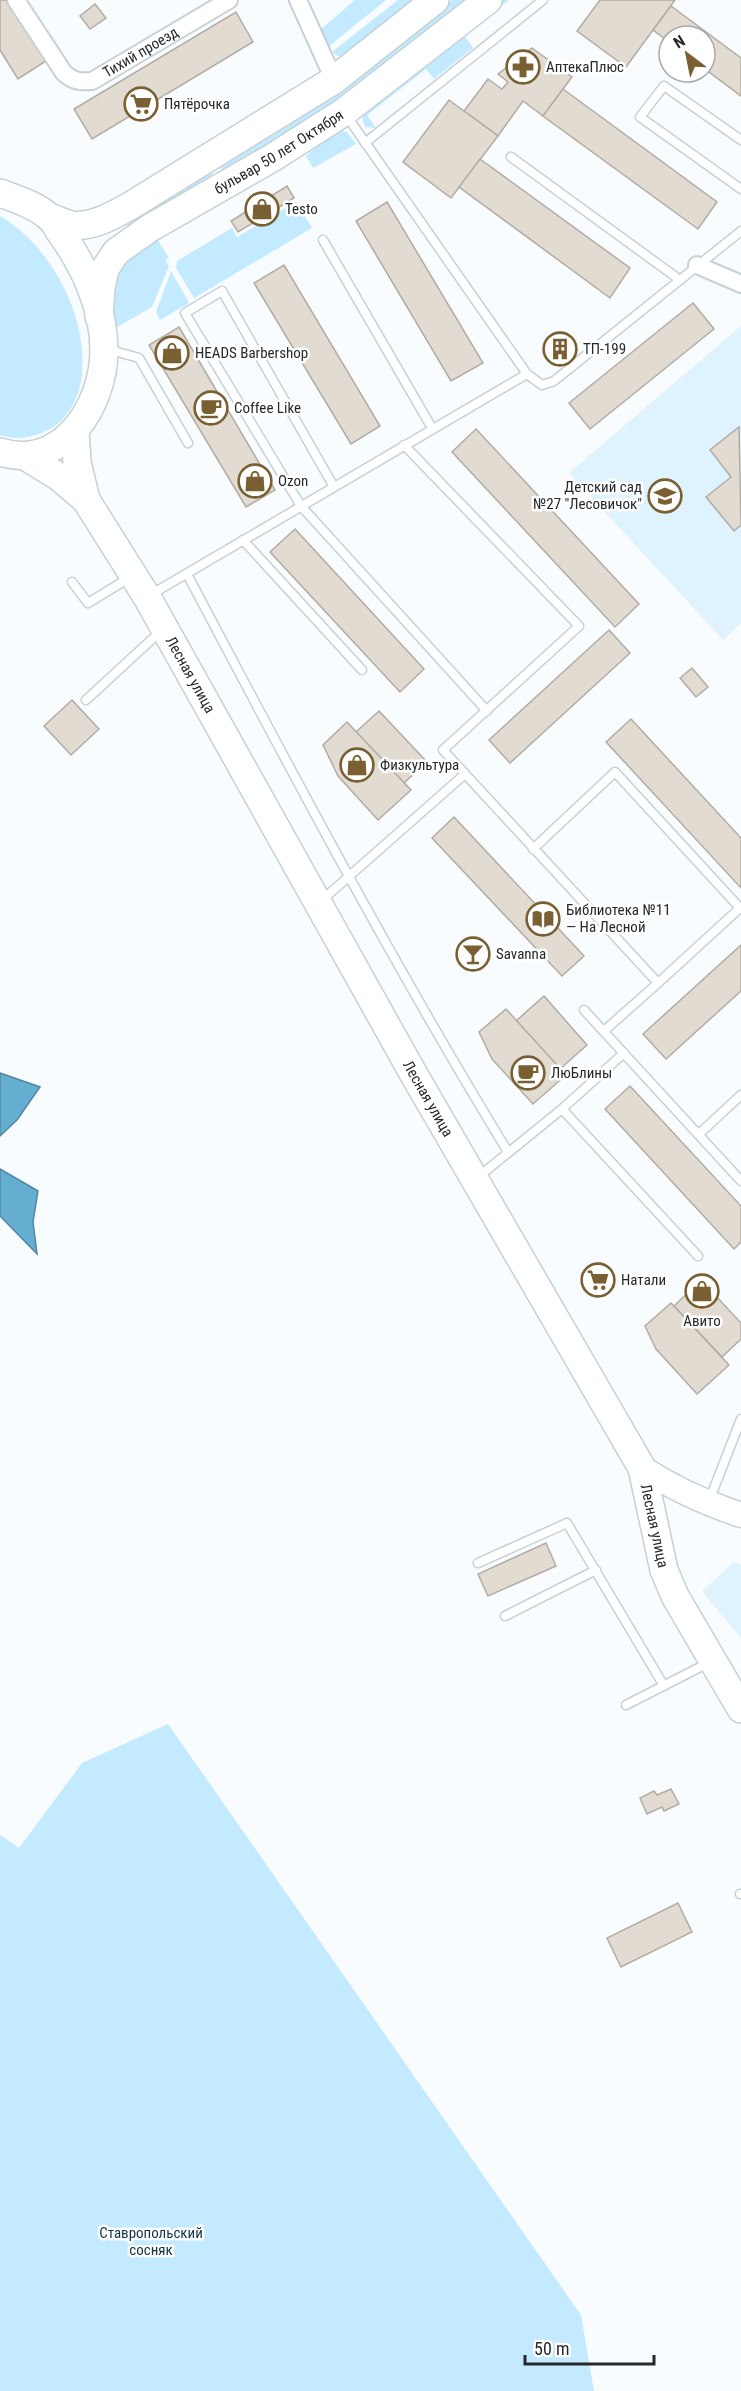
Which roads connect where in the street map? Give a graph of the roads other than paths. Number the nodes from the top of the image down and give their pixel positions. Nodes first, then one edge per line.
1 (16, 0) edge
2 (229, 0) edge
3 (298, 0) edge
4 (435, 0) edge
5 (488, 0) edge
6 (538, 2) edge
7 (334, 80) junction
8 (344, 112) junction
9 (741, 140) edge
10 (365, 143) junction
11 (511, 157) dead end
12 (741, 189) edge
13 (0, 193) edge
14 (49, 217) junction
15 (741, 231) edge
16 (323, 240) dead end
17 (698, 265) junction
18 (680, 280) junction
19 (741, 284) edge
20 (99, 317) junction
21 (104, 348) junction
22 (528, 374) junction
23 (432, 428) junction
24 (75, 431) junction
25 (188, 443) dead end
26 (404, 445) junction
27 (13, 454) edge
28 (334, 487) junction
29 (86, 500) junction
30 (301, 506) junction
31 (243, 540) junction
32 (187, 574) junction
33 (72, 582) dead end
34 (140, 586) junction
35 (164, 628) junction
36 (362, 670) dead end
37 (86, 700) dead end
38 (487, 711) junction
39 (465, 774) junction
40 (533, 849) junction
41 (348, 877) junction
42 (318, 903) junction
43 (658, 983) junction
44 (584, 1010) dead end
45 (604, 1031) junction
46 (624, 1053) junction
47 (741, 1095) edge
48 (562, 1109) junction
49 (699, 1134) junction
50 (508, 1152) junction
51 (474, 1180) junction
52 (741, 1181) edge
53 (698, 1256) dead end
54 (741, 1419) edge
55 (642, 1468) junction
56 (708, 1504) junction
57 (741, 1515) edge
58 (478, 1563) dead end
59 (596, 1570) junction
60 (505, 1616) dead end
61 (713, 1661) junction
62 (664, 1686) junction
63 (626, 1705) dead end
64 (741, 1709) edge

1 - 2 street, Тихий проезд
3 - 7 street
4 - 7 main road, бульвар 50 лет Октября
5 - 8 main road, бульвар 50 лет Октября
6 - 10 lane
7 - 14 main road, бульвар 50 лет Октября
8 - 10 lane
8 - 20 main road, бульвар 50 лет Октября
9 - 12 lane
10 - 22 lane
11 - 18 lane
13 - 14 main road
14 - 20 main road
15 - 17 lane
16 - 23 lane
17 - 18 lane
17 - 19 street
18 - 22 lane
20 - 21 main road
21 - 24 main road
21 - 25 lane
22 - 23 lane
23 - 26 lane
24 - 27 main road
24 - 29 main road, Лесная улица
26 - 28 lane
26 - 38 lane
27 - 29 main road, Лесная улица
28 - 30 lane
28 - 30 lane
29 - 34 main road, Лесная улица
30 - 31 lane
30 - 38 lane
31 - 32 lane
31 - 36 lane
32 - 34 lane
32 - 41 lane
33 - 34 lane
34 - 35 main road, Лесная улица
35 - 37 lane
35 - 42 main road, Лесная улица
38 - 39 lane
39 - 40 lane
39 - 41 lane
40 - 43 lane
40 - 43 lane
41 - 42 lane
41 - 50 lane
42 - 51 main road, Лесная улица
43 - 45 lane
44 - 45 lane
45 - 46 lane
46 - 48 lane
46 - 49 lane
47 - 49 lane
48 - 50 lane
48 - 53 lane
49 - 52 lane
50 - 51 lane
51 - 55 main road, Лесная улица
54 - 56 lane
55 - 56 main road
55 - 61 main road, Лесная улица
56 - 57 main road
58 - 59 lane
59 - 60 lane
59 - 62 lane
61 - 62 lane
61 - 64 main road, Лесная улица
62 - 63 lane

